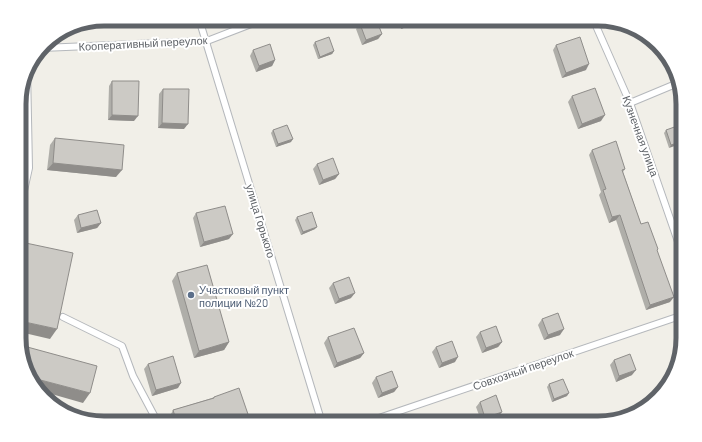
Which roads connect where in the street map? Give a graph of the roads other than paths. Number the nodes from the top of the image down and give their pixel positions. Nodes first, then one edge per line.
1 (201, 26) edge
2 (246, 26) edge
3 (596, 26) edge
4 (206, 41) junction
5 (50, 48) edge
6 (673, 85) edge
7 (27, 92) edge
8 (630, 103) junction
9 (26, 182) edge
10 (676, 236) edge
11 (63, 317) edge
12 (676, 317) edge
13 (154, 416) edge
14 (320, 416) edge
15 (385, 416) edge

1 - 4 lane, улица Горького
2 - 4 lane, Кооперативный переулок
3 - 8 lane, Кузнечная улица
4 - 5 lane, Кооперативный переулок
4 - 14 lane, улица Горького
6 - 8 lane
7 - 9 lane
8 - 10 lane, Кузнечная улица
11 - 13 lane
12 - 15 lane, Совхозный переулок

